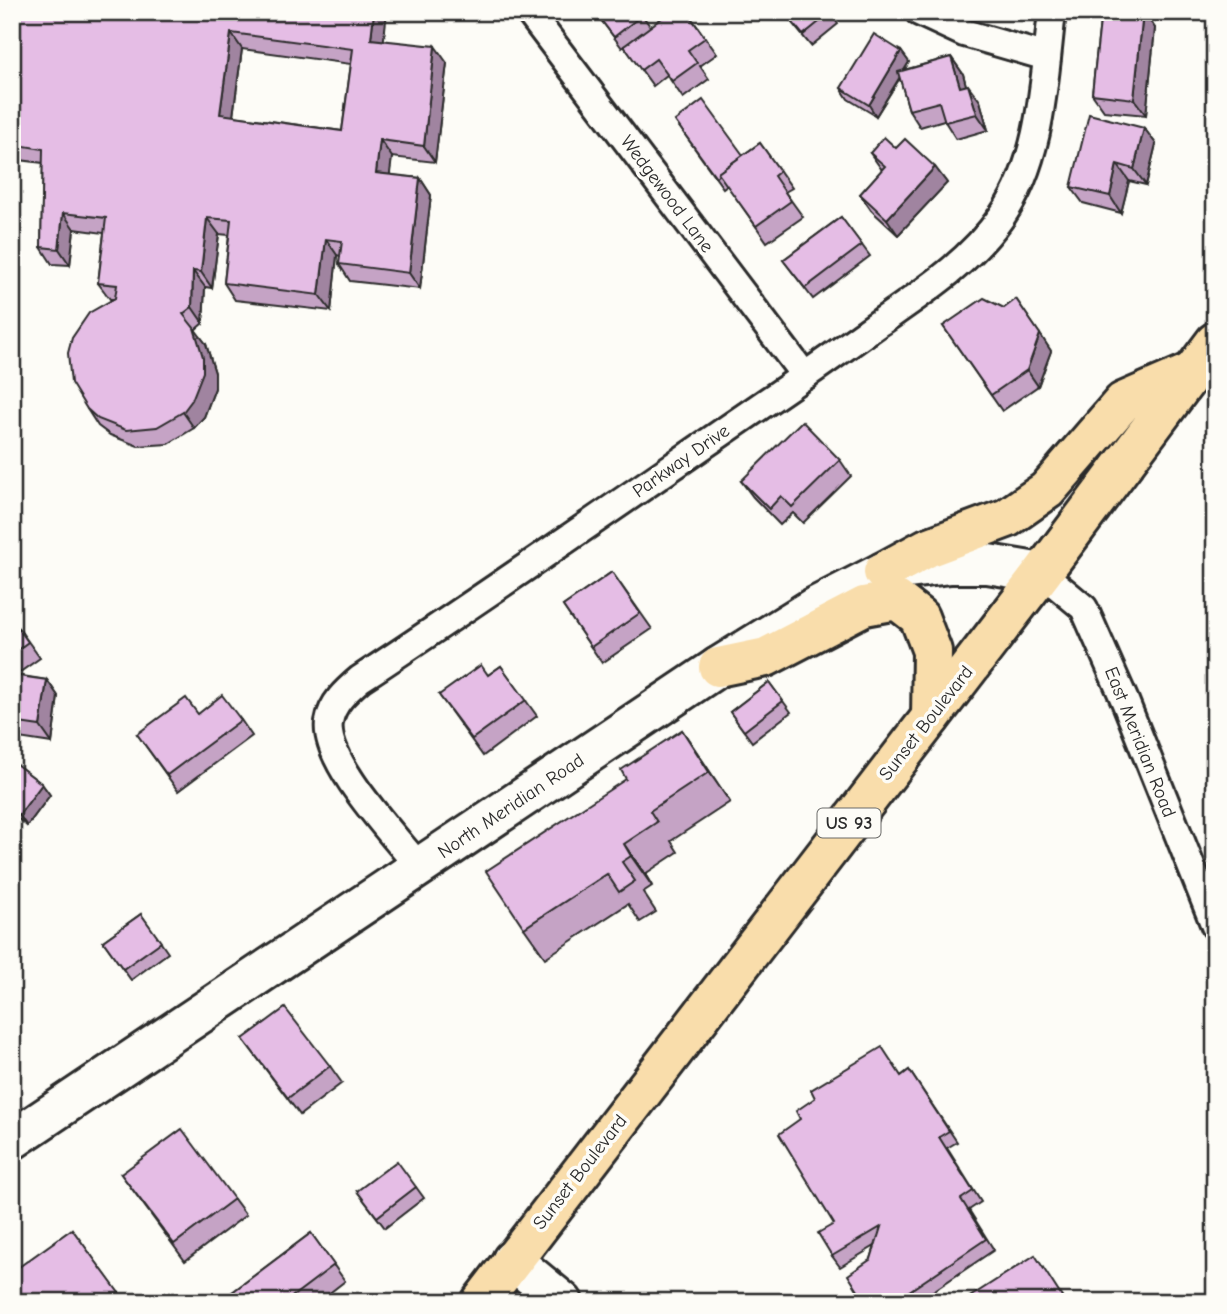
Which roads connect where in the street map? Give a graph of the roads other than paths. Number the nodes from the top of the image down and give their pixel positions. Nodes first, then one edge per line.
1 (528, 12) edge
2 (919, 12) edge
3 (1052, 12) edge
4 (1047, 57) junction
5 (1215, 342) edge
6 (1192, 373) junction
7 (805, 376) junction
8 (883, 572) junction
9 (1041, 573) junction
10 (718, 667) junction
11 (930, 717) junction
12 (419, 868) junction
13 (1215, 926) edge
14 (12, 1140) edge
15 (512, 1260) junction
16 (481, 1302) edge
17 (564, 1302) edge

1 - 7 street, Wedgewood Lane
2 - 4 street
3 - 4 street, Parkway Drive
4 - 7 street, Parkway Drive
5 - 6 main road, Sunset Boulevard / US 93
6 - 8 main road
6 - 9 main road, Sunset Boulevard / US 93
7 - 12 street, Parkway Drive
8 - 9 main road, North Meridian Road
8 - 10 main road, North Meridian Road
9 - 11 main road, Sunset Boulevard / US 93
9 - 13 street, East Meridian Road
10 - 11 main road
10 - 12 main road, North Meridian Road
11 - 15 main road, Sunset Boulevard / US 93
12 - 14 main road, North Meridian Road
15 - 16 main road, Sunset Boulevard / US 93
15 - 17 main road

